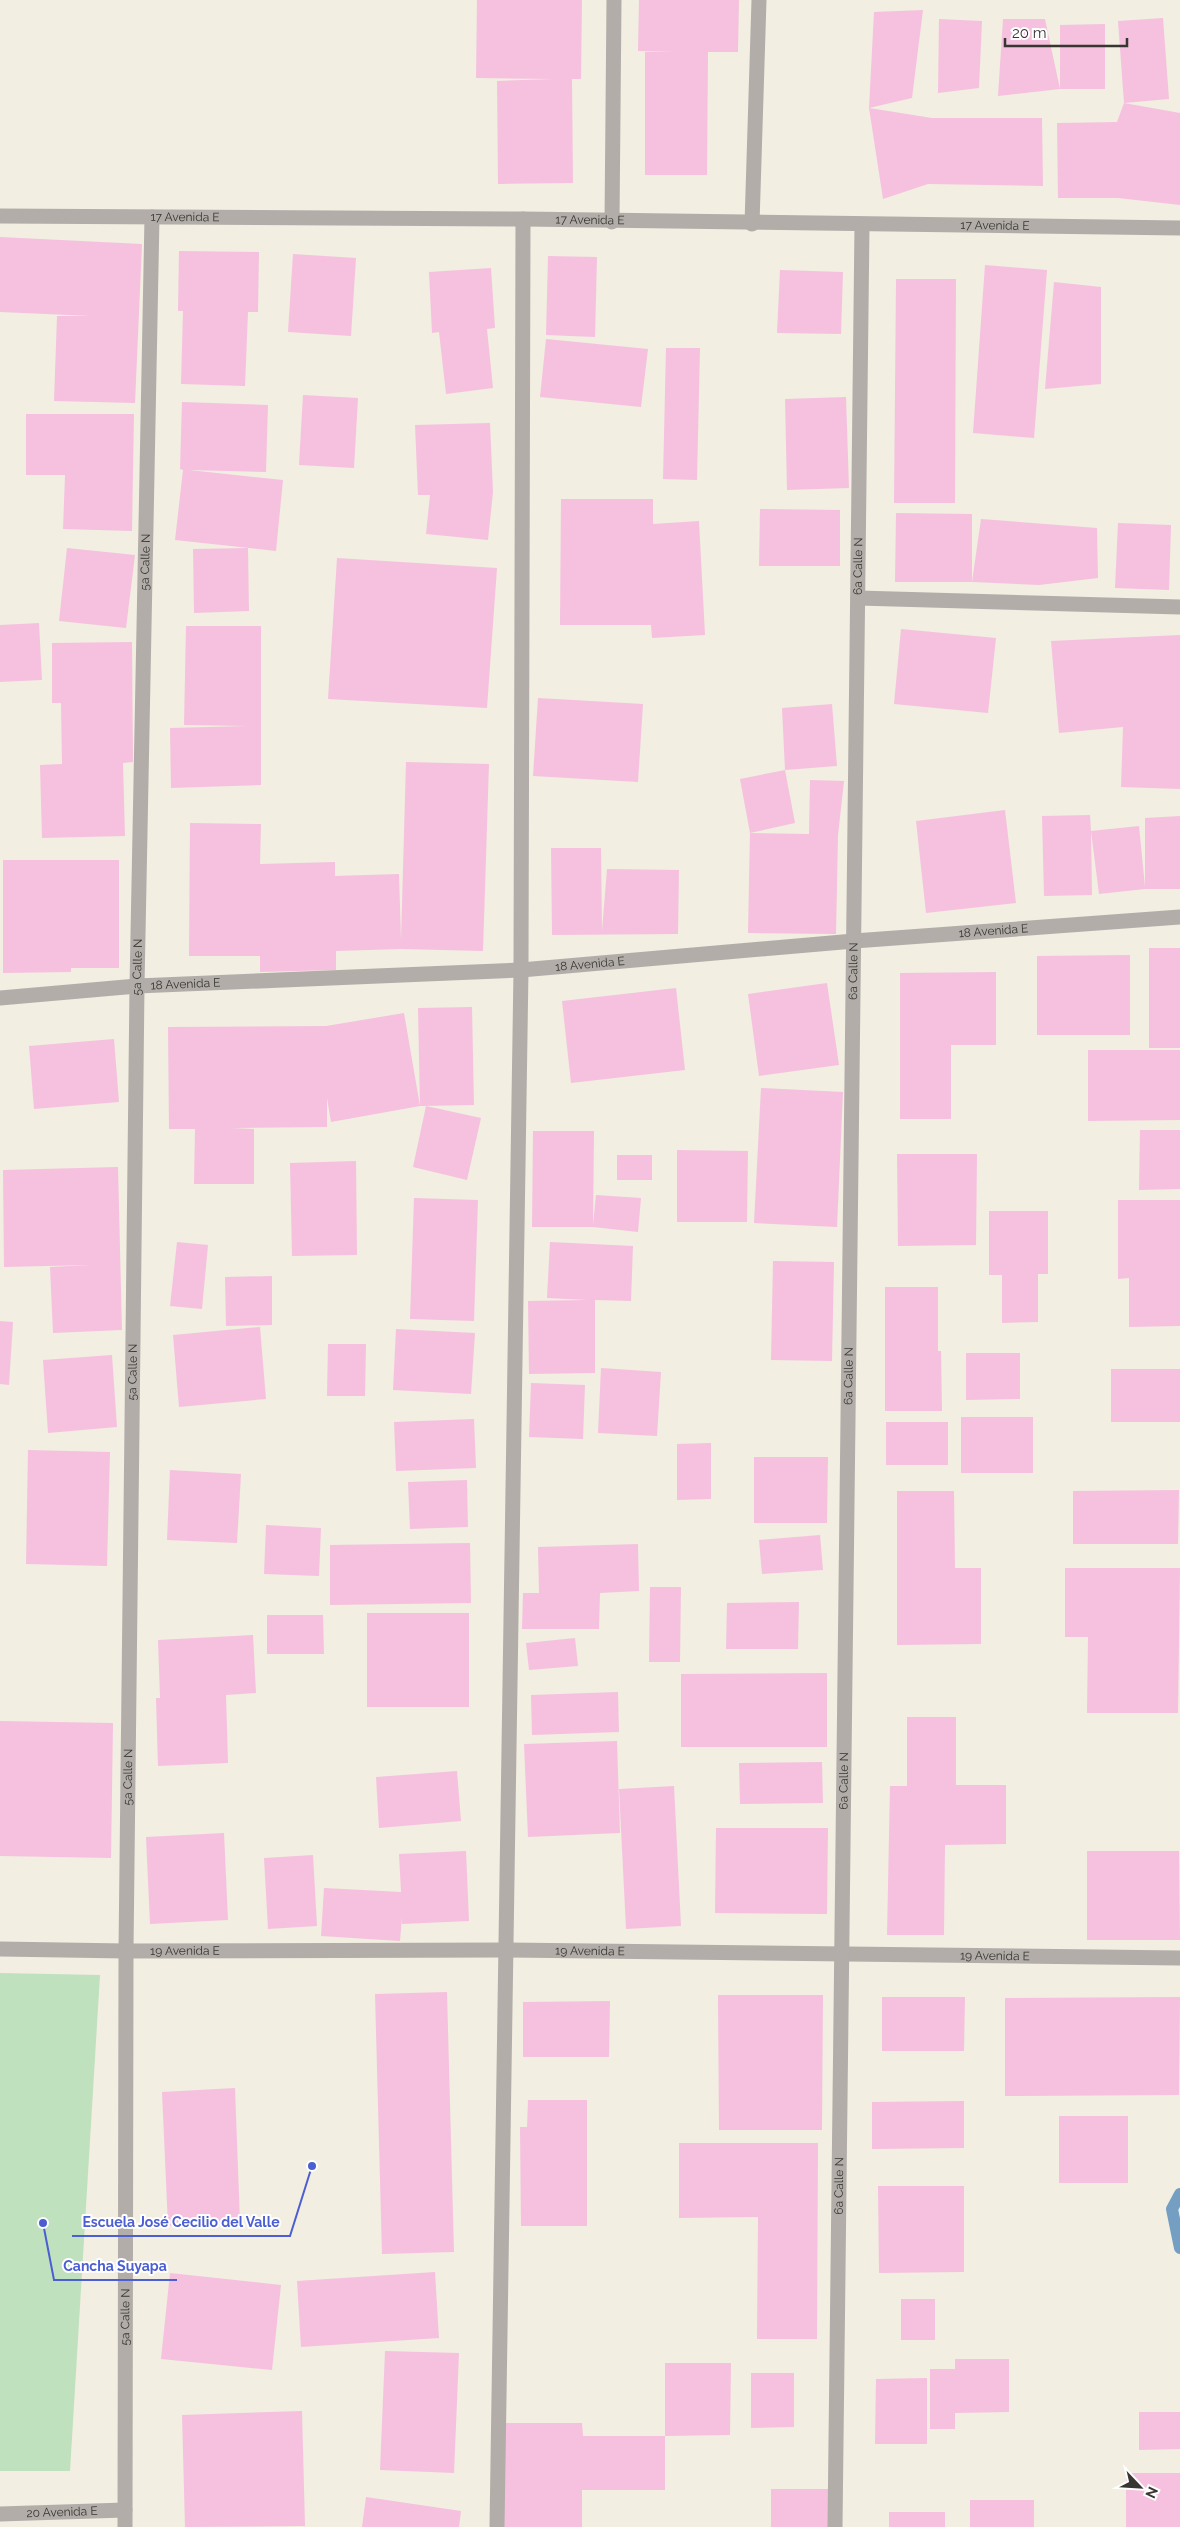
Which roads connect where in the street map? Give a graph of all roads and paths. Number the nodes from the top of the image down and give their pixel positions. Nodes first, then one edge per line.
1 (614, 0) edge
2 (759, 0) edge
3 (0, 216) edge
4 (152, 217) junction
5 (523, 219) junction
6 (612, 222) junction
7 (752, 224) junction
8 (862, 225) junction
9 (1180, 228) edge
10 (858, 598) junction
11 (1180, 606) edge
12 (1180, 917) edge
13 (854, 941) junction
14 (521, 970) junction
15 (137, 986) junction
16 (0, 998) edge
17 (0, 1949) edge
18 (506, 1950) junction
19 (126, 1952) junction
20 (842, 1955) junction
21 (1180, 1958) edge
22 (125, 2510) junction
23 (0, 2514) edge
24 (125, 2527) edge
25 (497, 2527) edge
26 (835, 2527) edge

1 - 6 street
2 - 7 street
3 - 4 street, 17 Avenida E
4 - 5 street, 17 Avenida E
4 - 15 street, 5a Calle N
5 - 6 street, 17 Avenida E
5 - 14 street
6 - 7 street, 17 Avenida E
7 - 8 street, 17 Avenida E
8 - 9 street, 17 Avenida E
8 - 10 street, 6a Calle N
10 - 11 street
10 - 13 street, 6a Calle N
12 - 13 street, 18 Avenida E
13 - 14 street, 18 Avenida E
13 - 20 street, 6a Calle N
14 - 15 street, 18 Avenida E
14 - 18 street
15 - 16 street, 18 Avenida E
15 - 19 street, 5a Calle N
17 - 19 street, 19 Avenida E
18 - 19 street, 19 Avenida E
18 - 20 street, 19 Avenida E
18 - 25 street
19 - 22 street, 5a Calle N
20 - 21 street, 19 Avenida E
20 - 26 street, 6a Calle N
22 - 23 street, 20 Avenida E
22 - 24 street, 5a Calle N

